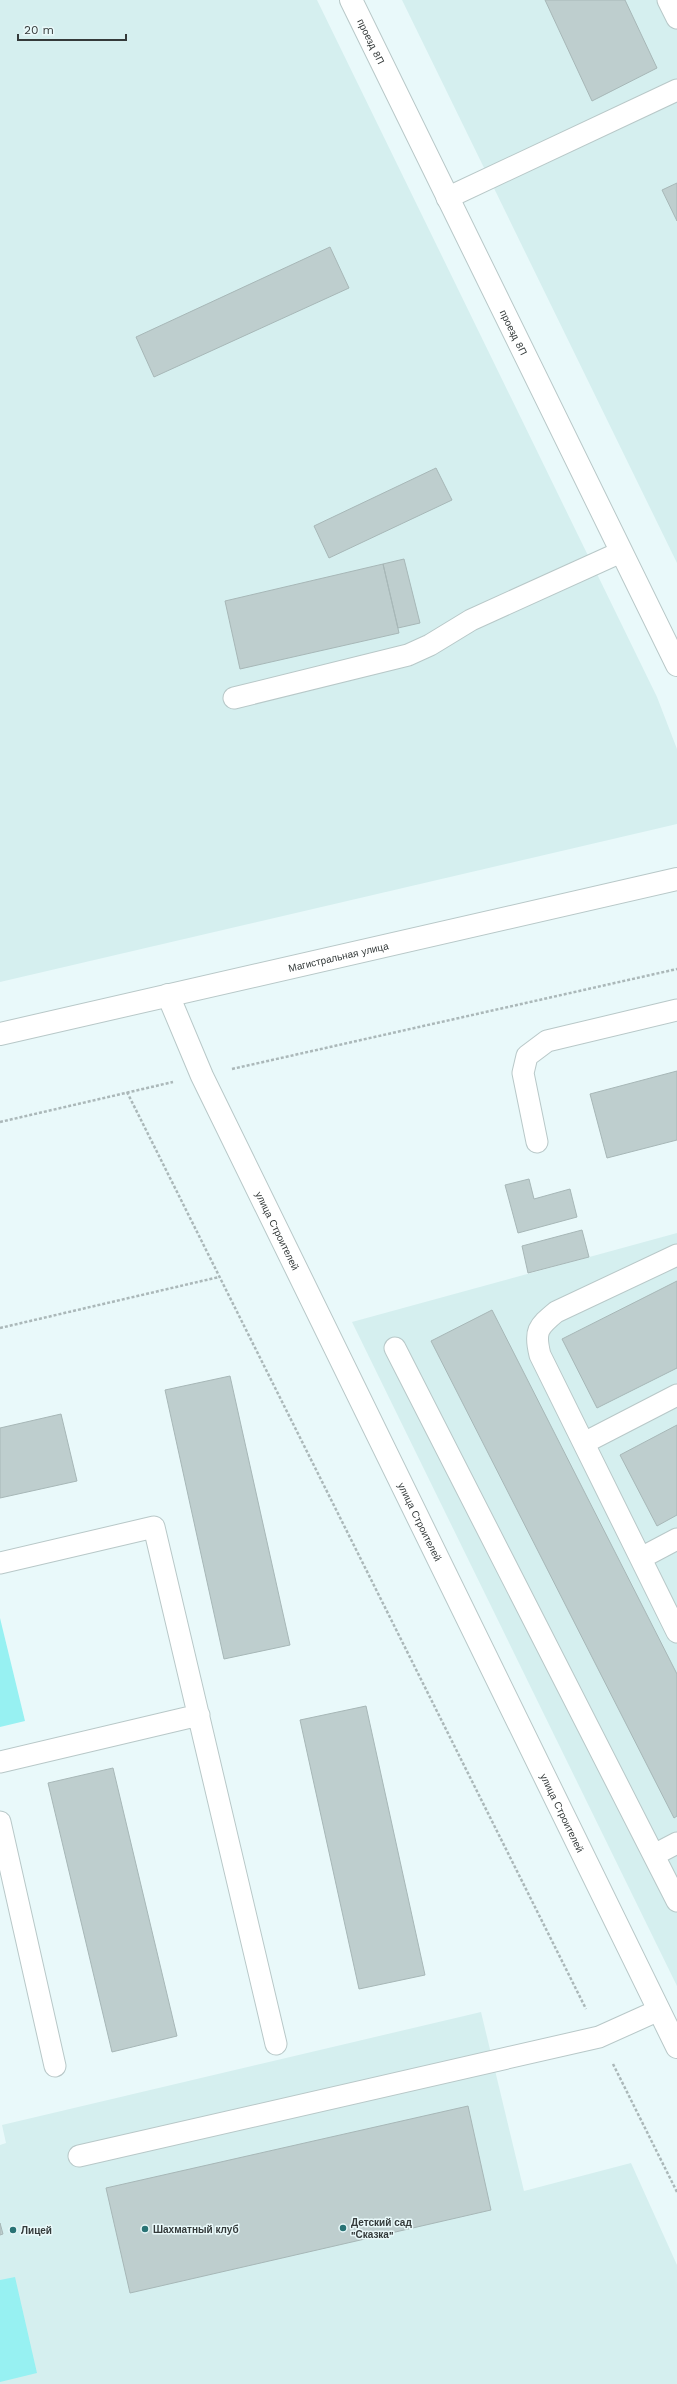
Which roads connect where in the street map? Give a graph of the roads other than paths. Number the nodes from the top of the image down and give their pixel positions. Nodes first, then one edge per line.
1 (351, 0) edge
2 (668, 0) edge
3 (677, 18) edge
4 (677, 90) edge
5 (447, 198) junction
6 (621, 552) junction
7 (677, 665) edge
8 (234, 698) dead end
9 (677, 879) edge
10 (168, 995) junction
11 (677, 1010) edge
12 (0, 1034) edge
13 (537, 1142) dead end
14 (677, 1255) edge
15 (395, 1348) dead end
16 (677, 1395) edge
17 (584, 1443) junction
18 (677, 1539) edge
19 (641, 1558) junction
20 (0, 1563) edge
21 (677, 1632) edge
22 (199, 1715) junction
23 (0, 1762) edge
24 (0, 1822) edge
25 (677, 1843) edge
26 (654, 1854) junction
27 (677, 1901) edge
28 (659, 2010) junction
29 (276, 2044) dead end
30 (677, 2047) edge
31 (55, 2066) dead end
32 (79, 2156) dead end

1 - 5 street, проезд 8П
2 - 3 lane
4 - 5 lane
5 - 6 street, проезд 8П
6 - 7 street, проезд 8П
6 - 8 lane
9 - 10 street, Магистральная улица
10 - 12 street, Магистральная улица
10 - 28 street, улица Строителей
11 - 13 lane
14 - 17 lane
15 - 26 lane
16 - 17 lane
17 - 19 lane
18 - 19 lane
19 - 21 lane
20 - 22 lane
22 - 23 lane
22 - 29 lane
24 - 31 lane
25 - 26 lane
26 - 27 lane
28 - 30 street, улица Строителей
28 - 32 lane

